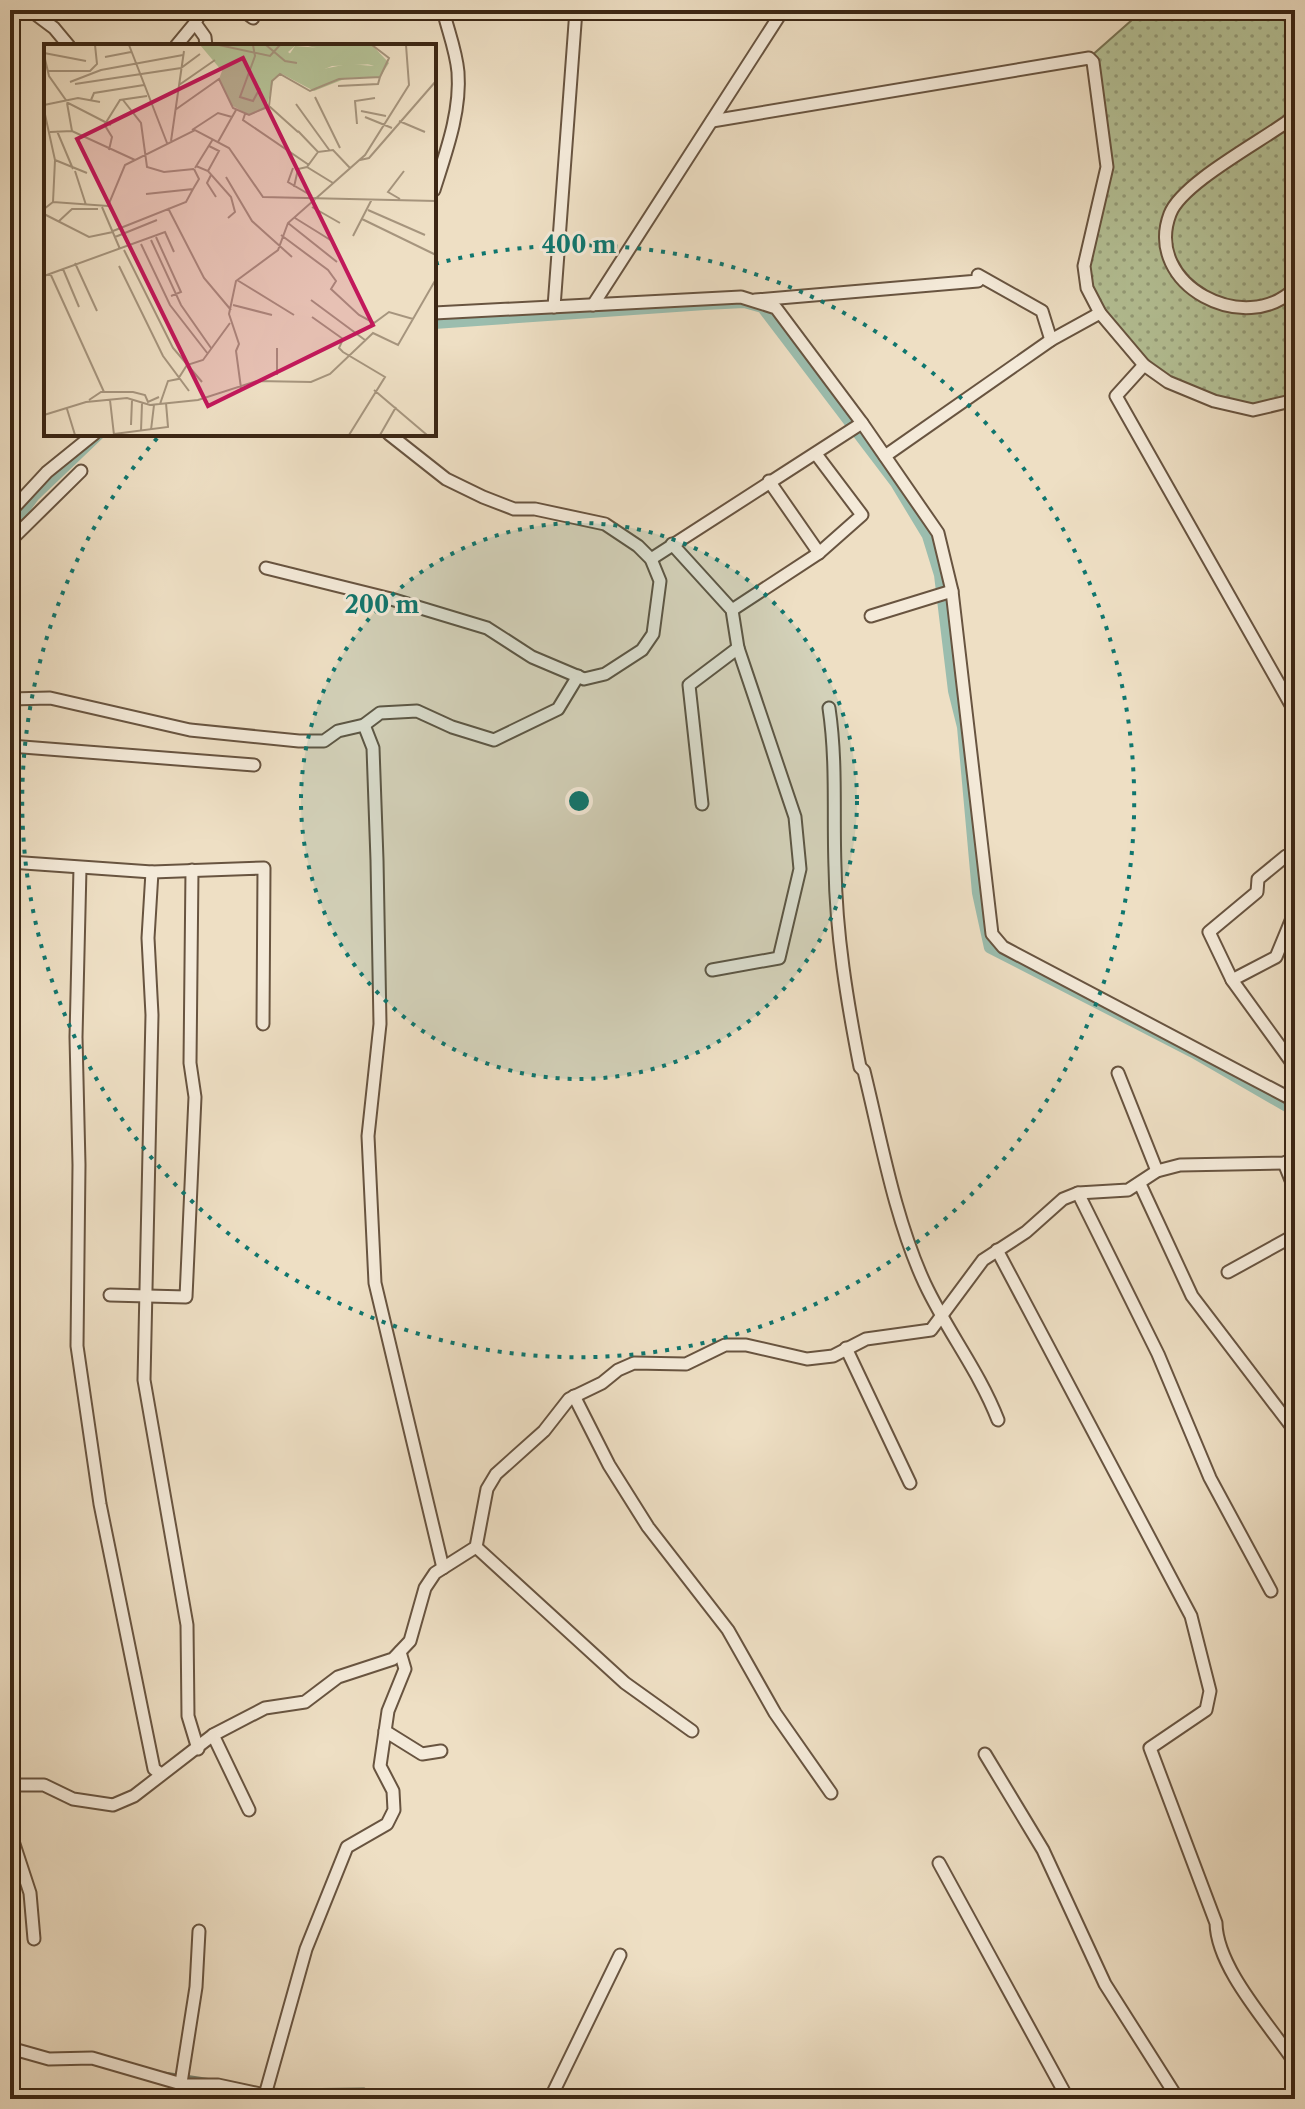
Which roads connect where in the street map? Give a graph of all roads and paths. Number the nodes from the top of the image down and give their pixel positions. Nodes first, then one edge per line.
1 (30, 10) edge
2 (202, 10) edge
3 (242, 10) edge
4 (443, 10) edge
5 (576, 10) edge
6 (783, 10) edge
7 (253, 18) dead end
8 (195, 23) junction
9 (67, 44) edge
10 (178, 44) edge
11 (206, 44) edge
12 (1295, 116) edge
13 (712, 121) junction
14 (436, 183) edge
15 (1295, 288) edge
16 (754, 300) junction
17 (593, 305) junction
18 (554, 307) junction
19 (436, 313) edge
20 (1100, 313) junction
21 (1051, 340) junction
22 (1144, 365) junction
23 (1295, 400) edge
24 (857, 428) junction
25 (92, 436) edge
26 (392, 436) edge
27 (816, 454) junction
28 (885, 456) junction
29 (81, 471) dead end
30 (769, 481) junction
31 (10, 512) edge
32 (10, 541) edge
33 (672, 544) junction
34 (819, 553) junction
35 (651, 559) junction
36 (266, 568) dead end
37 (945, 592) junction
38 (732, 610) junction
39 (871, 616) dead end
40 (738, 648) junction
41 (578, 676) junction
42 (10, 699) edge
43 (829, 708) dead end
44 (1295, 712) edge
45 (364, 725) junction
46 (10, 746) edge
47 (254, 765) dead end
48 (702, 804) dead end
49 (1286, 856) dead end
50 (10, 862) edge
51 (80, 868) junction
52 (192, 870) junction
53 (152, 872) junction
54 (1295, 911) edge
55 (712, 970) dead end
56 (1232, 980) junction
57 (263, 1024) dead end
58 (1295, 1067) edge
59 (1118, 1073) dead end
60 (1295, 1101) edge
61 (1289, 1161) edge
62 (1157, 1171) junction
63 (1140, 1184) junction
64 (1295, 1190) edge
65 (1078, 1193) junction
66 (1295, 1235) edge
67 (997, 1250) junction
68 (1228, 1272) dead end
69 (146, 1294) junction
70 (110, 1295) dead end
71 (944, 1317) junction
72 (846, 1348) junction
73 (574, 1396) junction
74 (998, 1420) dead end
75 (1295, 1431) edge
76 (910, 1483) dead end
77 (476, 1547) junction
78 (443, 1568) junction
79 (1271, 1591) dead end
80 (400, 1652) junction
81 (385, 1731) junction
82 (692, 1731) dead end
83 (213, 1735) junction
84 (198, 1749) junction
85 (441, 1751) dead end
86 (985, 1754) dead end
87 (161, 1774) junction
88 (10, 1785) edge
89 (831, 1793) dead end
90 (249, 1810) dead end
91 (10, 1832) edge
92 (939, 1863) dead end
93 (199, 1931) dead end
94 (34, 1939) dead end
95 (620, 1955) dead end
96 (10, 2048) edge
97 (1295, 2063) edge
98 (181, 2083) junction
99 (267, 2090) junction
100 (357, 2098) edge
101 (374, 2099) edge
102 (550, 2099) edge
103 (1068, 2099) edge
104 (1178, 2099) edge

1 - 9 street
2 - 8 street
3 - 7 street
4 - 14 street
5 - 18 street
6 - 13 street
8 - 10 street
8 - 11 street
12 - 15 street
13 - 17 street
13 - 20 street
16 - 17 street
16 - 21 street
16 - 24 street
17 - 18 street
18 - 19 street
20 - 21 street
20 - 22 street
21 - 28 street
22 - 23 street
22 - 44 street
24 - 27 street
24 - 28 street
25 - 31 street
26 - 35 street
27 - 30 street
27 - 34 street
28 - 37 street
29 - 32 street
30 - 33 street
30 - 34 street
33 - 35 street
33 - 38 street
34 - 38 street
35 - 41 street
36 - 41 street
37 - 39 street
37 - 60 street
38 - 40 street
40 - 48 street
40 - 55 street
41 - 45 street
42 - 45 street
43 - 71 street
45 - 78 street
46 - 47 street
49 - 56 street
50 - 51 street
51 - 53 street
51 - 87 street
52 - 53 street
52 - 57 street
52 - 69 street
53 - 69 street
54 - 56 street
56 - 58 street
59 - 62 street
61 - 62 street
61 - 64 street
62 - 63 street
63 - 65 street
63 - 75 street
65 - 67 street
65 - 79 street
66 - 68 street
67 - 71 street
67 - 97 street
69 - 70 street
69 - 84 street
71 - 72 street
71 - 74 street
72 - 73 street
72 - 76 street
73 - 77 street
73 - 89 street
77 - 78 street
77 - 82 street
78 - 80 street
80 - 81 street
80 - 83 street
81 - 85 street
81 - 99 street
83 - 84 street
83 - 90 street
84 - 87 street
86 - 104 street
87 - 88 street
91 - 94 street
92 - 103 street
93 - 98 street
95 - 102 street
96 - 98 street
98 - 99 street
99 - 100 street
100 - 101 street

